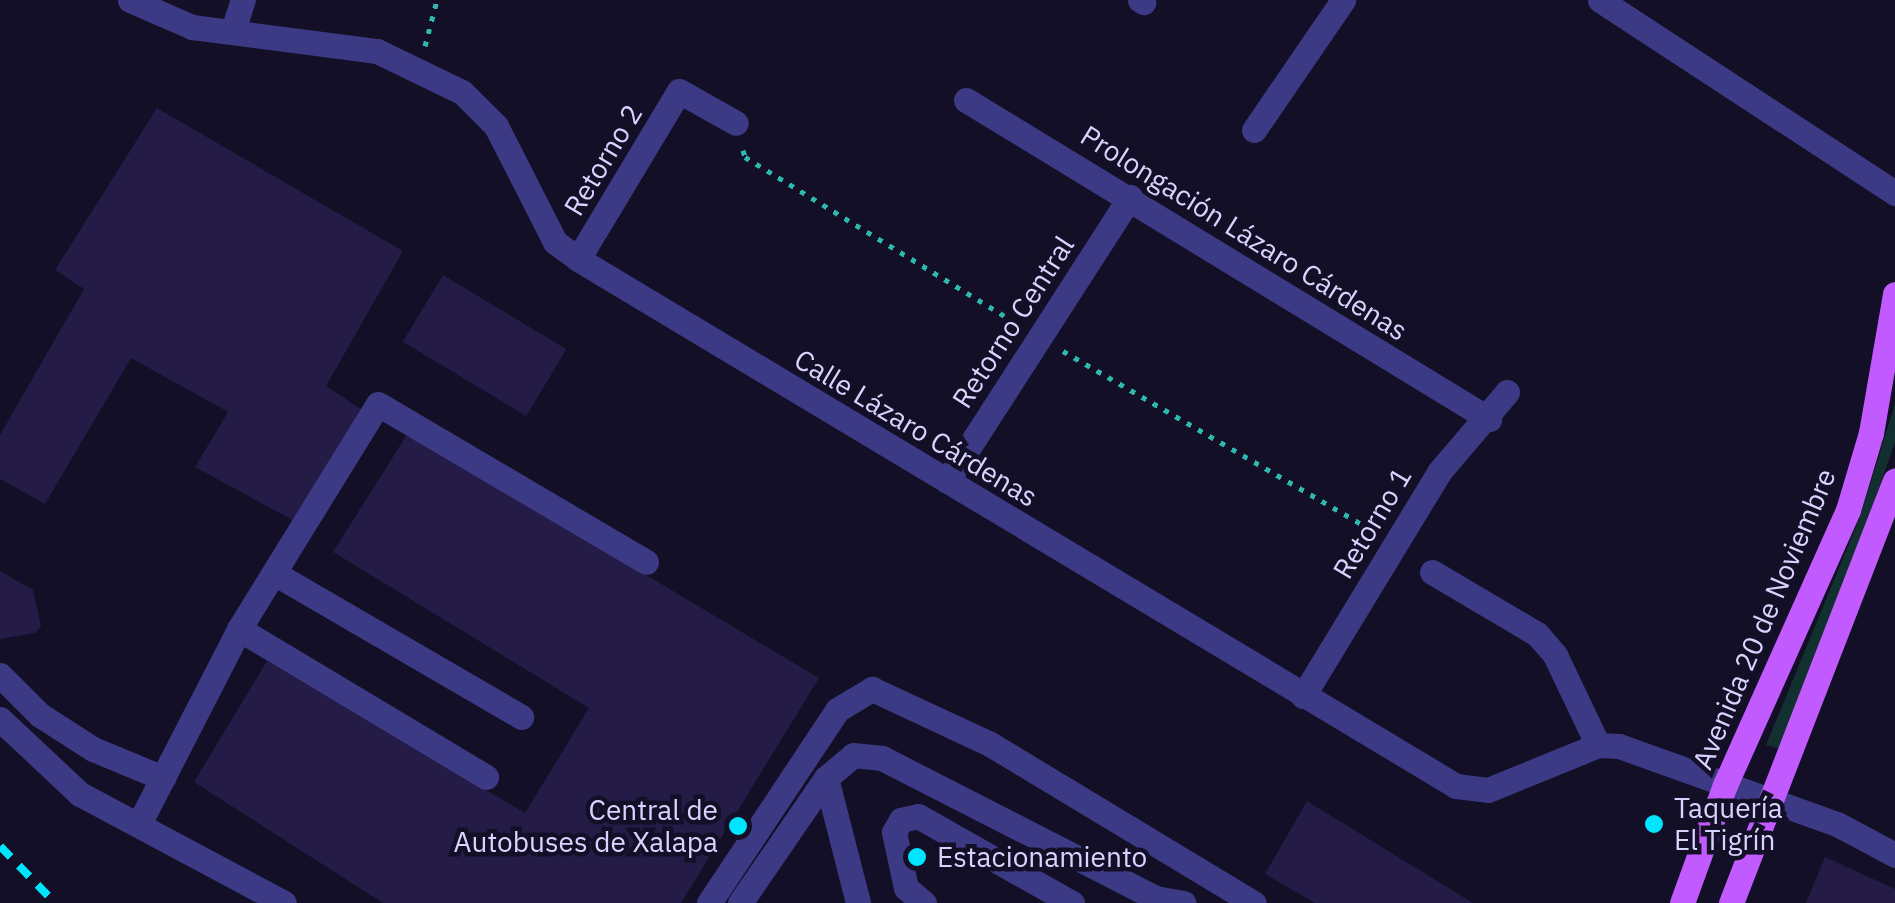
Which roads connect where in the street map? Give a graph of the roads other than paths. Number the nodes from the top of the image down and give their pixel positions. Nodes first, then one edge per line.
1 (130, 0) edge
2 (243, 0) edge
3 (1343, 0) edge
4 (1600, 0) edge
5 (233, 30) junction
6 (966, 100) dead end
7 (736, 123) dead end
8 (1254, 130) dead end
9 (1895, 193) edge
10 (1130, 196) junction
11 (578, 259) junction
12 (1895, 294) edge
13 (1507, 392) dead end
14 (1489, 419) junction
15 (947, 480) junction
16 (1895, 481) edge
17 (646, 562) dead end
18 (274, 572) junction
19 (1432, 572) dead end
20 (239, 629) junction
21 (0, 675) edge
22 (1303, 696) junction
23 (521, 717) dead end
24 (0, 719) edge
25 (1598, 745) junction
26 (93, 749) junction
27 (486, 776) dead end
28 (163, 778) junction
29 (826, 778) junction
30 (1725, 784) junction
31 (80, 794) junction
32 (1770, 799) junction
33 (140, 822) junction
34 (1895, 855) edge
35 (1248, 899) edge
36 (284, 903) edge
37 (709, 903) edge
38 (740, 903) edge
39 (858, 903) edge
40 (924, 903) edge
41 (1072, 903) edge
42 (1184, 903) edge
43 (1208, 903) edge
44 (1682, 903) edge
45 (1731, 903) edge

1 - 5 street, Calle Lázaro Cárdenas
2 - 5 street
3 - 8 street
4 - 9 street
5 - 11 street, Calle Lázaro Cárdenas
6 - 10 street, Prolongación Lázaro Cárdenas
7 - 11 street, Retorno 2
10 - 14 street, Prolongación Lázaro Cárdenas
10 - 15 street, Retorno Central
11 - 15 street, Calle Lázaro Cárdenas
12 - 30 main road, Avenida 20 de Noviembre
13 - 14 street, Retorno 1
14 - 22 street, Retorno 1
15 - 22 street, Calle Lázaro Cárdenas
16 - 32 main road
17 - 18 street
18 - 20 street
18 - 23 street
19 - 25 street
20 - 27 street
20 - 28 street
21 - 26 street
22 - 25 street, Calle Lázaro Cárdenas
24 - 31 street
25 - 30 street
26 - 28 street
26 - 31 street
28 - 33 street
29 - 38 street
29 - 39 street
29 - 42 street
30 - 32 street
30 - 44 main road, Avenida 20 de Noviembre
31 - 33 street
32 - 34 street
32 - 45 main road
33 - 36 street
35 - 37 street
35 - 43 street
40 - 41 street

